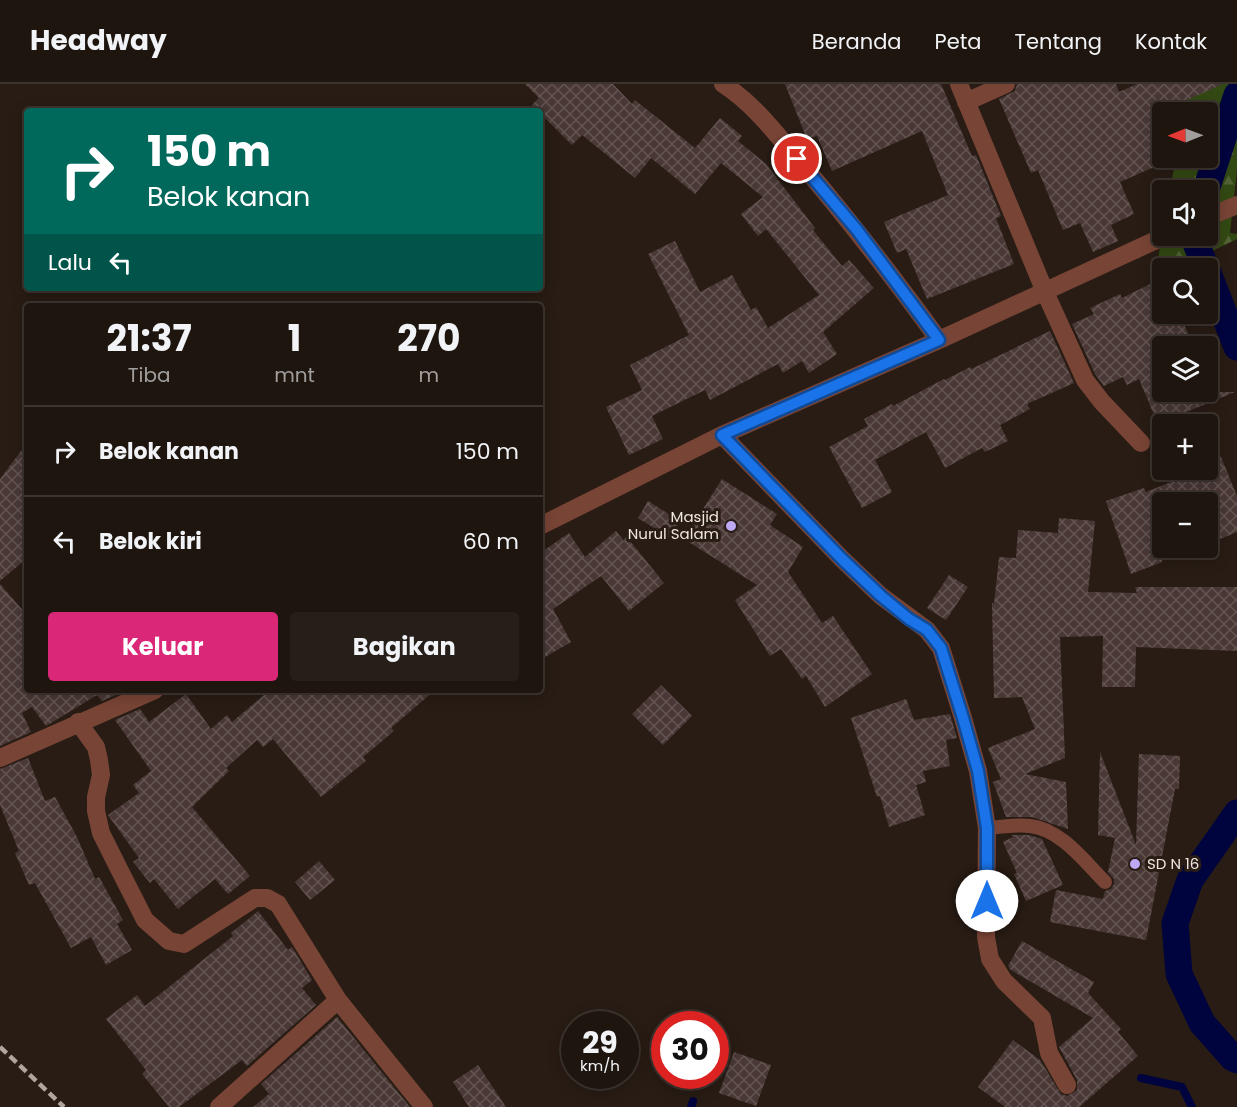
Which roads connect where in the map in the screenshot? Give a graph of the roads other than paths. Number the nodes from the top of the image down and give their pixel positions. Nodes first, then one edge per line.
1 (723, 84) edge
2 (959, 84) edge
3 (1006, 84) edge
4 (966, 102) junction
5 (1237, 205) edge
6 (1218, 213) edge
7 (1152, 242) edge
8 (1045, 292) junction
9 (939, 340) junction
10 (722, 435) junction
11 (1142, 442) dead end
12 (543, 524) edge
13 (148, 693) edge
14 (78, 722) junction
15 (0, 758) edge
16 (987, 828) junction
17 (1105, 882) dead end
18 (339, 1000) junction
19 (1067, 1085) dead end
20 (219, 1107) edge
21 (424, 1107) edge

1 - 9 street
2 - 4 street
3 - 4 street
4 - 8 street
5 - 6 street
7 - 8 street
8 - 9 street
8 - 11 street
9 - 10 street
10 - 12 street
10 - 16 street
13 - 14 street
14 - 15 street
14 - 18 street
16 - 17 lane
16 - 19 street
18 - 20 street
18 - 21 street

